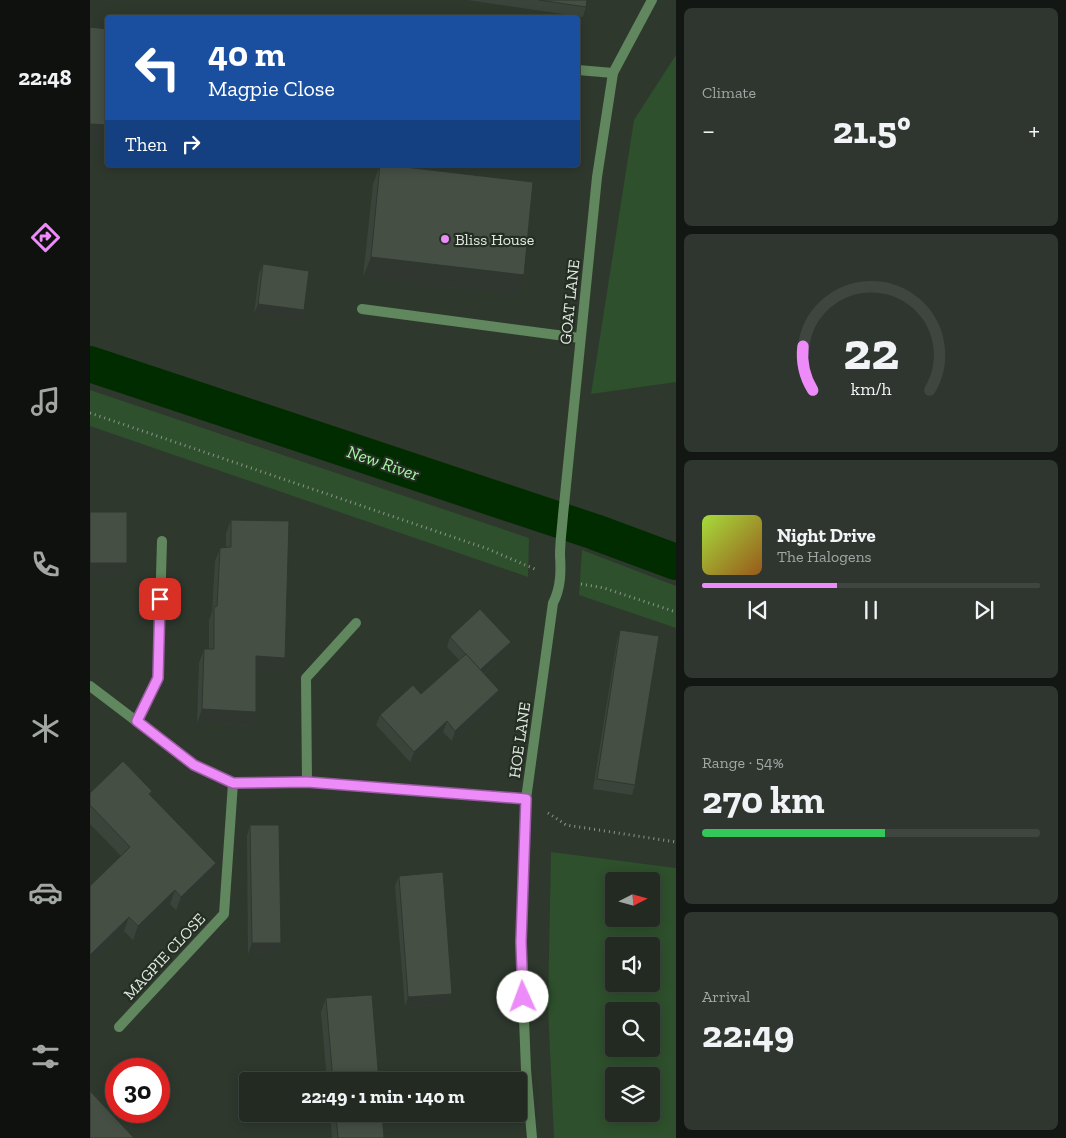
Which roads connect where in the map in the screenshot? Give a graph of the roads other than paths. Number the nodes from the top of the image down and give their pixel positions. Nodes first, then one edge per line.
1 (652, 0) edge
2 (580, 70) edge
3 (613, 73) junction
4 (362, 309) dead end
5 (580, 338) junction
6 (162, 540) dead end
7 (552, 616) joint
8 (356, 623) dead end
9 (90, 686) edge
10 (137, 721) junction
11 (307, 782) junction
12 (233, 783) junction
13 (526, 799) junction
14 (119, 1027) dead end
15 (532, 1138) edge

1 - 3 street, GOAT LANE
2 - 3 street
3 - 5 street, GOAT LANE
4 - 5 street
5 - 7 street, GOAT LANE
6 - 10 street
7 - 13 street, HOE LANE
8 - 11 street
9 - 10 street
10 - 12 street
11 - 12 street
11 - 13 street
12 - 14 street, MAGPIE CLOSE
13 - 15 street, HOE LANE

